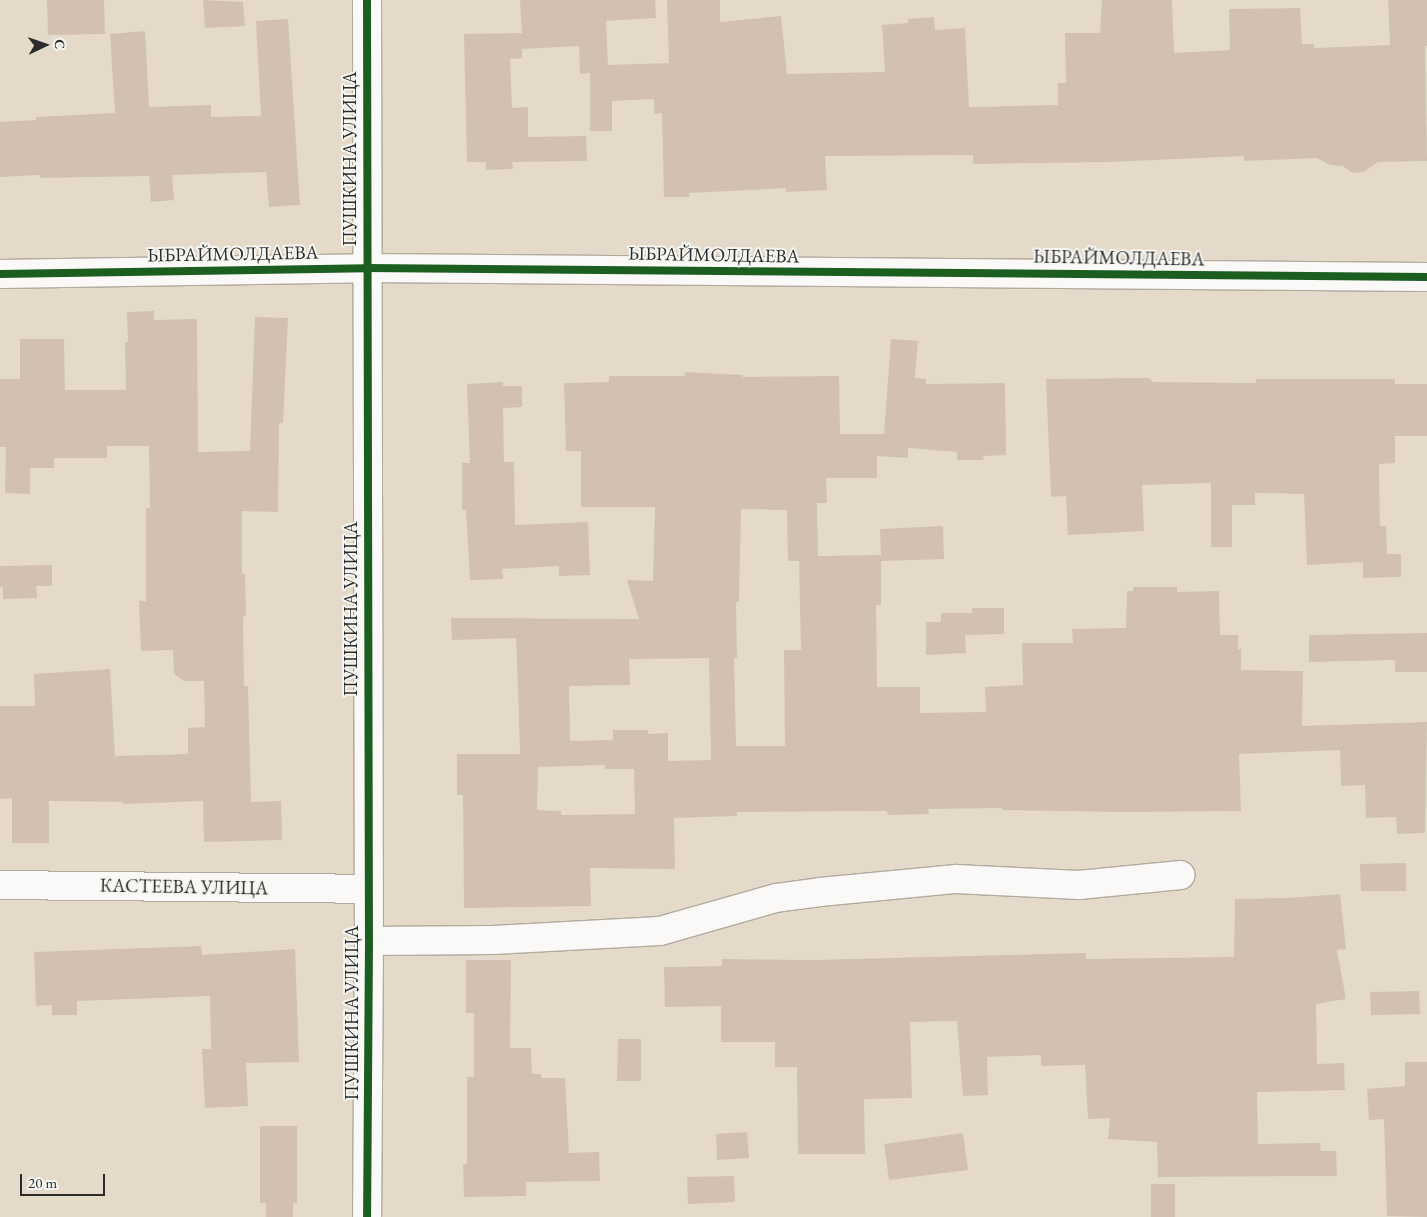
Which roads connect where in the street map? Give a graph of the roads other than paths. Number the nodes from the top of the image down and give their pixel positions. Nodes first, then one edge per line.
1 (367, 0) edge
2 (367, 268) junction
3 (0, 274) edge
4 (1427, 278) edge
5 (1180, 875) dead end
6 (0, 885) edge
7 (367, 889) junction
8 (369, 941) junction
9 (367, 1217) edge

1 - 2 street, ПУШКИНА УЛИЦА
2 - 3 street, ЫБРАЙМОЛДАЕВА
2 - 4 street, ЫБРАЙМОЛДАЕВА
2 - 7 street, ПУШКИНА УЛИЦА
5 - 8 street
6 - 7 street, КАСТЕЕВА УЛИЦА
7 - 8 street, ПУШКИНА УЛИЦА
8 - 9 street, ПУШКИНА УЛИЦА

